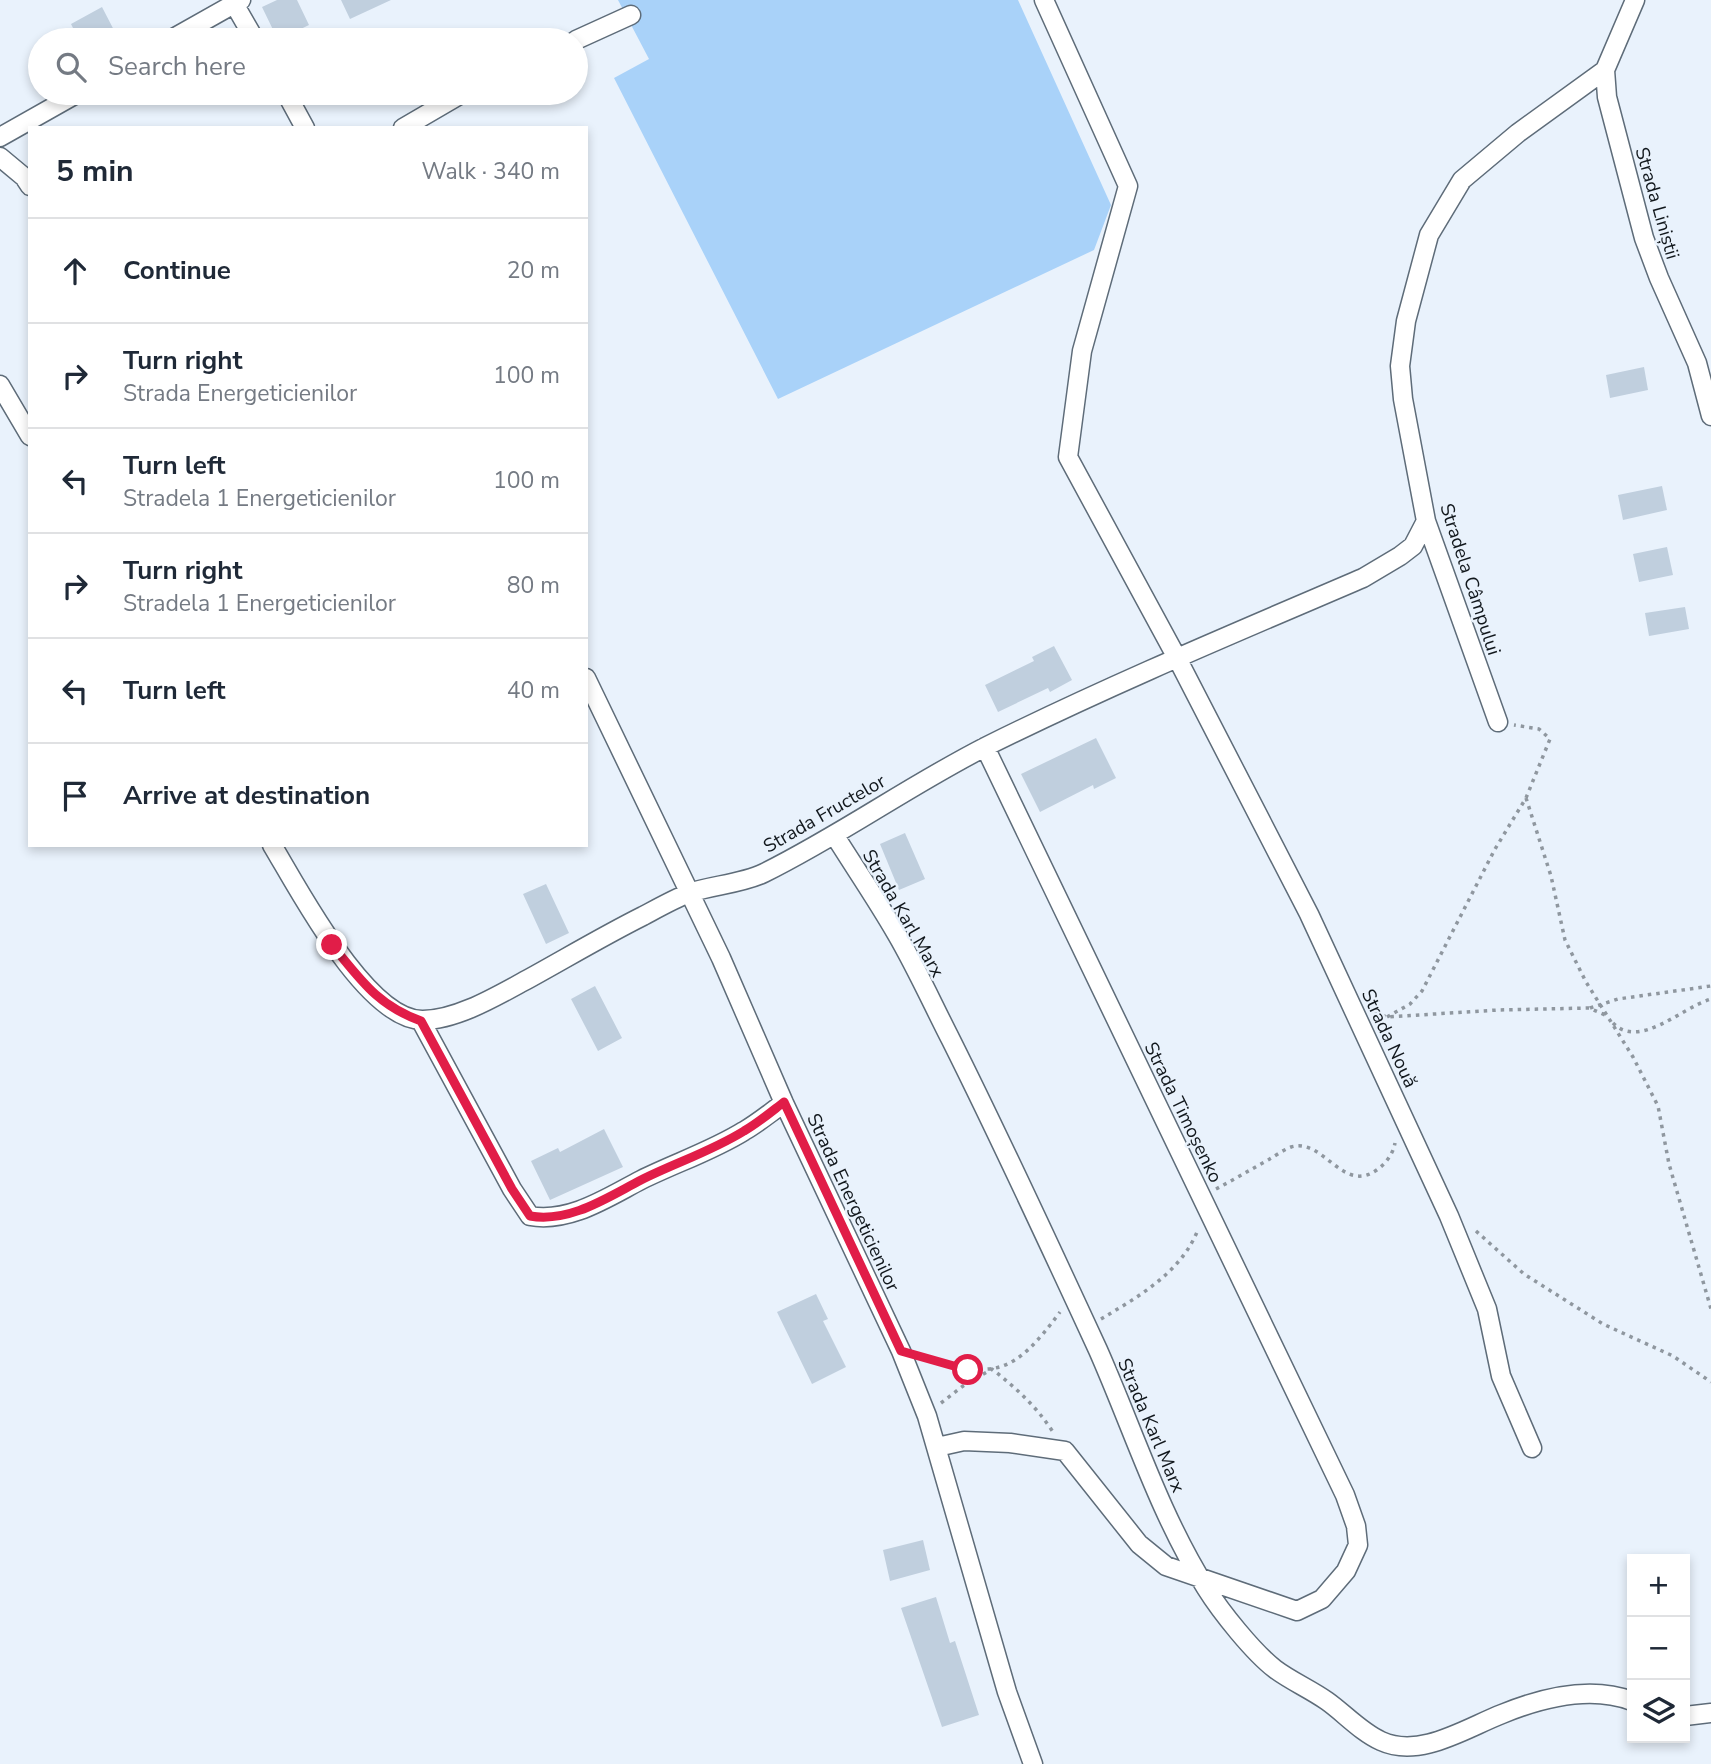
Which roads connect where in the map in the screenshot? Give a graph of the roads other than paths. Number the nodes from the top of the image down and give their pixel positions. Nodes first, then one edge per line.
1 (1044, 0) edge
2 (1635, 0) edge
3 (235, 1) edge
4 (631, 15) dead end
5 (190, 28) edge
6 (249, 28) edge
7 (588, 35) edge
8 (1605, 70) junction
9 (57, 105) edge
10 (293, 105) edge
11 (442, 105) edge
12 (304, 126) edge
13 (405, 126) edge
14 (0, 137) edge
15 (0, 157) edge
16 (28, 183) edge
17 (0, 385) edge
18 (1711, 415) edge
19 (28, 433) edge
20 (1426, 521) junction
21 (1177, 659) junction
22 (588, 682) edge
23 (1498, 722) road end
24 (985, 747) junction
25 (835, 836) junction
26 (273, 847) edge
27 (689, 893) junction
28 (421, 1021) junction
29 (784, 1102) junction
30 (937, 1447) junction
31 (1532, 1448) dead end
32 (1201, 1579) junction
33 (1627, 1700) edge
34 (1711, 1713) edge
35 (1690, 1715) edge
36 (1033, 1764) edge

1 - 21 street
2 - 8 street, Strada Liniștii
3 - 5 street
3 - 6 street
4 - 7 street
8 - 18 street, Strada Liniștii
8 - 20 street, Stradela Câmpului
9 - 14 street
10 - 12 street
11 - 13 street
15 - 16 street
17 - 19 street
20 - 21 street, Strada Fructelor
20 - 23 street, Stradela Câmpului
21 - 24 street, Strada Fructelor
21 - 31 street, Strada Nouă
22 - 27 street, Strada Energeticienilor
24 - 25 street, Strada Fructelor
24 - 32 street, Strada Timoșenko
25 - 27 street, Strada Fructelor
25 - 32 street, Strada Karl Marx
26 - 28 street
27 - 28 street, Strada Fructelor
27 - 29 street, Strada Energeticienilor
28 - 29 street
29 - 30 street, Strada Energeticienilor
30 - 32 street, Strada Timoșenko
30 - 36 street, Strada Energeticienilor
32 - 33 street, Strada Karl Marx
34 - 35 street

